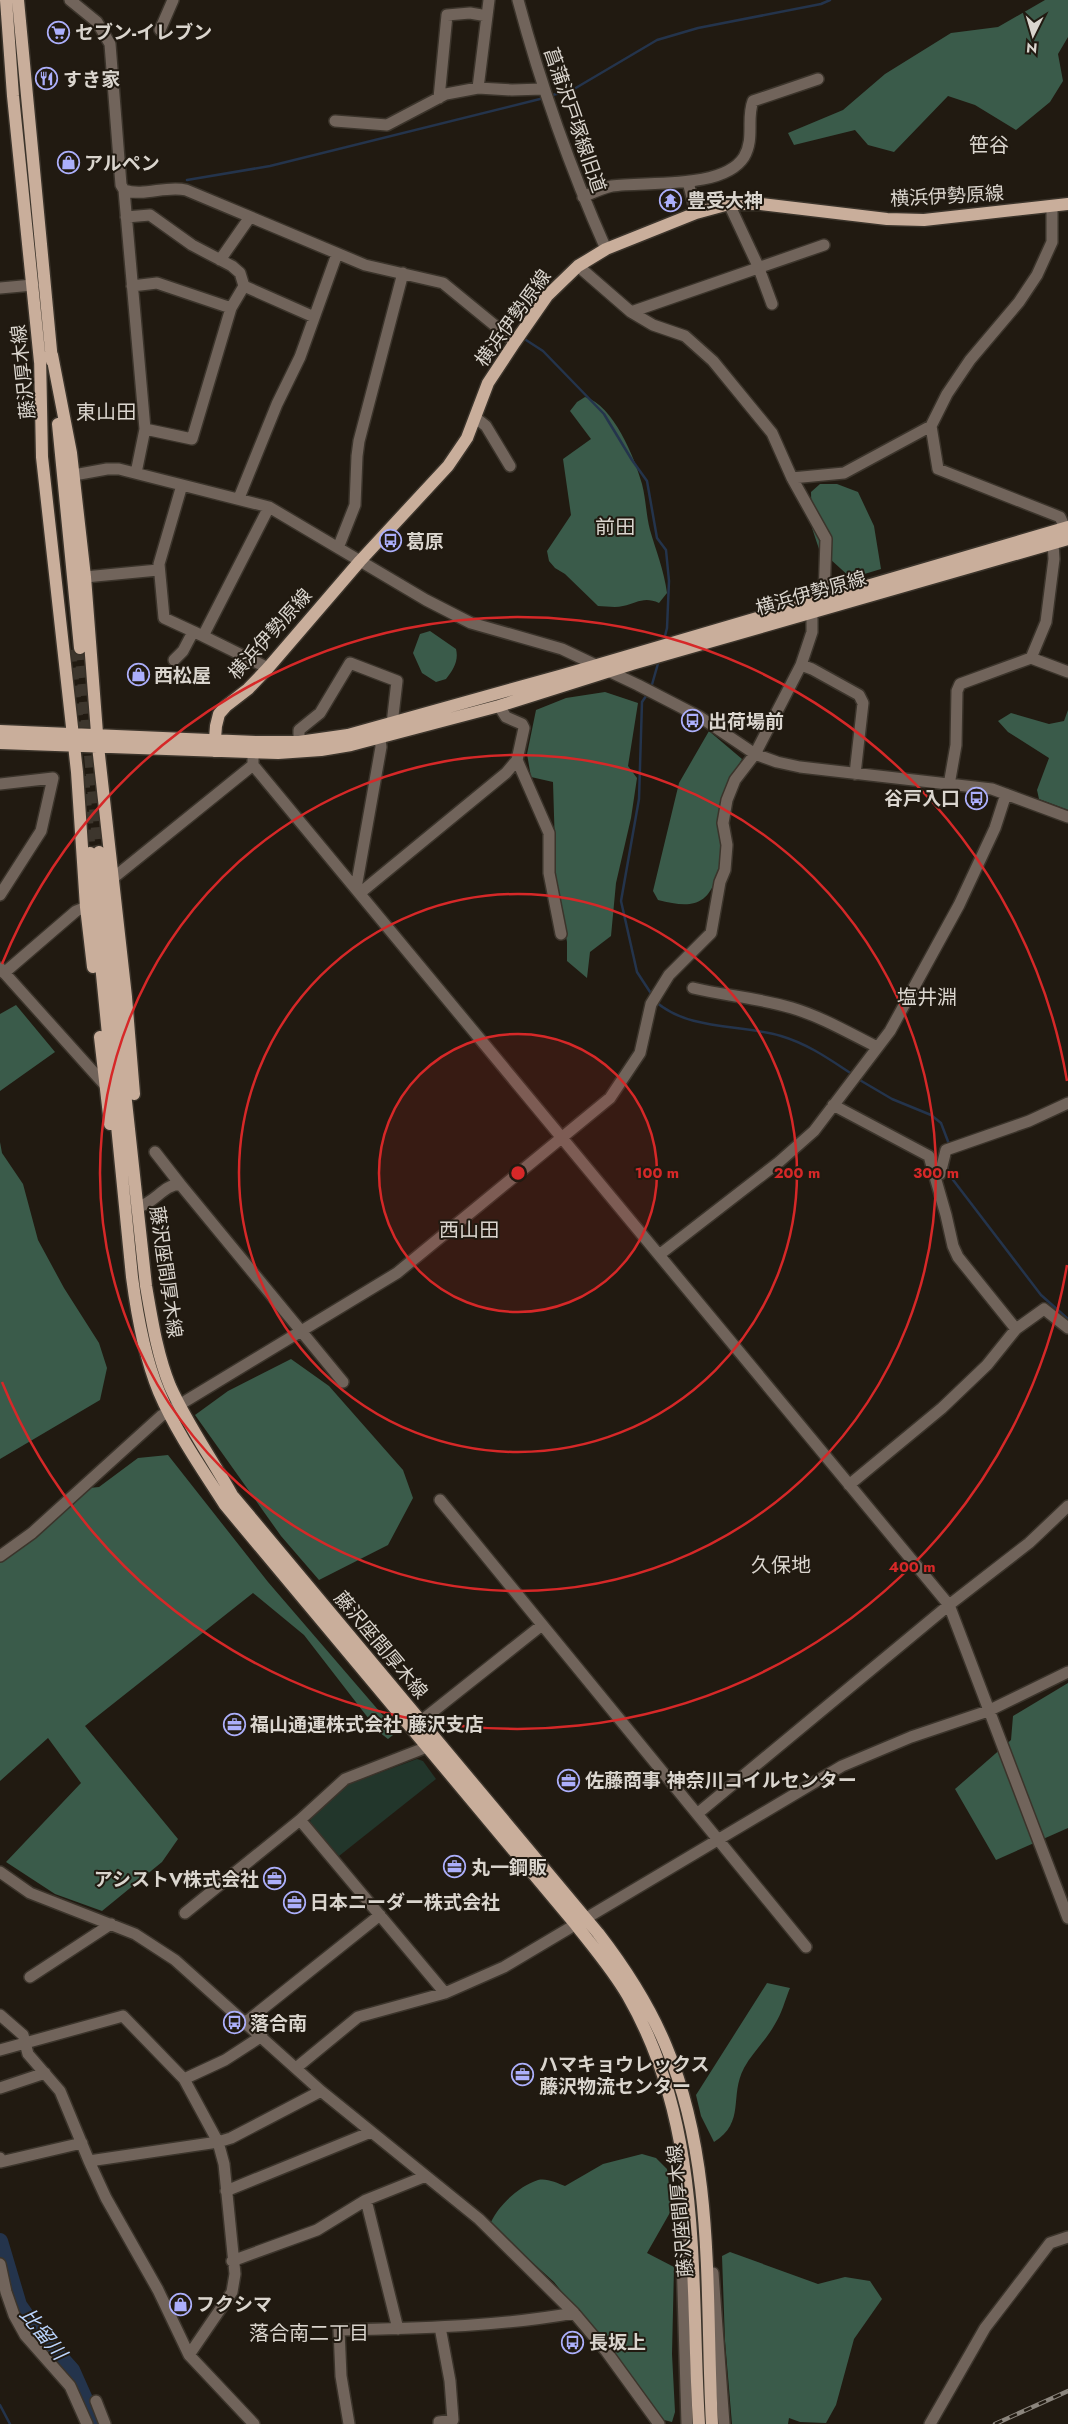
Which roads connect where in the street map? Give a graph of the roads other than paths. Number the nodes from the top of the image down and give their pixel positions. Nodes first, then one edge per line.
1 (23, 0) edge
2 (173, 0) edge
3 (489, 0) edge
4 (518, 0) edge
5 (10, 1) edge
6 (74, 1) edge
7 (487, 16) junction
8 (160, 30) dead end
9 (818, 79) dead end
10 (478, 88) junction
11 (545, 95) junction
12 (439, 98) junction
13 (335, 122) dead end
14 (688, 182) junction
15 (124, 190) junction
16 (583, 197) junction
17 (729, 204) junction
18 (1068, 204) edge
19 (1052, 206) junction
20 (696, 213) junction
21 (126, 217) junction
22 (250, 217) junction
23 (824, 245) dead end
24 (606, 249) junction
25 (337, 254) junction
26 (220, 260) junction
27 (578, 266) junction
28 (758, 266) junction
29 (403, 273) junction
30 (32, 285) junction
31 (132, 286) junction
32 (244, 286) junction
33 (0, 288) edge
34 (772, 304) dead end
35 (231, 308) junction
36 (631, 312) junction
37 (314, 317) junction
38 (514, 342) junction
39 (46, 355) junction
40 (476, 418) junction
41 (932, 426) junction
42 (145, 429) junction
43 (510, 466) dead end
44 (136, 473) junction
45 (74, 475) junction
46 (792, 478) junction
47 (182, 485) junction
48 (239, 498) junction
49 (269, 508) junction
50 (1067, 531) edge
51 (1053, 543) junction
52 (338, 548) junction
53 (360, 561) junction
54 (158, 570) junction
55 (85, 578) junction
56 (824, 598) junction
57 (812, 612) junction
58 (198, 634) junction
59 (75, 649) tunnel mouth
60 (1031, 658) junction
61 (174, 660) dead end
62 (596, 664) junction
63 (801, 665) junction
64 (268, 668) junction
65 (611, 671) junction
66 (1068, 672) edge
67 (499, 706) junction
68 (392, 724) junction
69 (0, 731) edge
70 (380, 737) junction
71 (73, 740) junction
72 (97, 740) junction
73 (299, 742) junction
74 (0, 743) edge
75 (214, 746) junction
76 (755, 754) junction
77 (253, 759) junction
78 (517, 760) junction
79 (855, 774) junction
80 (0, 784) edge
81 (949, 785) junction
82 (1006, 794) junction
83 (1068, 818) edge
84 (95, 852) tunnel mouth
85 (112, 879) junction
86 (358, 890) junction
87 (0, 895) edge
88 (86, 906) junction
89 (561, 934) dead end
90 (2, 970) edge
91 (694, 988) dead end
92 (877, 1047) junction
93 (105, 1086) junction
94 (1068, 1103) edge
95 (833, 1105) junction
96 (562, 1137) junction
97 (155, 1152) dead end
98 (128, 1170) junction
99 (934, 1176) junction
100 (180, 1184) junction
101 (137, 1207) junction
102 (659, 1255) junction
103 (1068, 1328) edge
104 (1016, 1329) junction
105 (302, 1332) junction
106 (342, 1382) dead end
107 (175, 1408) junction
108 (849, 1485) junction
109 (440, 1500) dead end
110 (1068, 1506) edge
111 (0, 1556) edge
112 (949, 1605) junction
113 (542, 1625) junction
114 (1068, 1672) edge
115 (988, 1711) junction
116 (421, 1721) junction
117 (427, 1747) junction
118 (697, 1814) junction
119 (300, 1820) junction
120 (717, 1838) junction
121 (0, 1873) edge
122 (185, 1913) dead end
123 (380, 1915) junction
124 (1068, 1918) edge
125 (581, 1922) junction
126 (111, 1924) junction
127 (806, 1947) dead end
128 (30, 1978) dead end
129 (445, 1993) junction
130 (0, 2015) edge
131 (246, 2022) junction
132 (262, 2036) junction
133 (23, 2043) junction
134 (0, 2050) edge
135 (296, 2068) junction
136 (45, 2073) junction
137 (184, 2079) junction
138 (0, 2088) edge
139 (321, 2091) junction
140 (371, 2132) junction
141 (218, 2142) junction
142 (82, 2143) junction
143 (0, 2158) edge
144 (90, 2161) junction
145 (426, 2176) junction
146 (688, 2181) junction
147 (226, 2191) junction
148 (366, 2200) junction
149 (703, 2212) junction
150 (1068, 2237) edge
151 (232, 2261) junction
152 (0, 2264) edge
153 (574, 2313) junction
154 (440, 2327) junction
155 (398, 2329) junction
156 (189, 2355) junction
157 (96, 2401) dead end
158 (87, 2424) edge
159 (105, 2424) edge
160 (254, 2424) edge
161 (349, 2424) edge
162 (439, 2424) edge
163 (659, 2424) edge
164 (687, 2424) edge
165 (699, 2424) edge
166 (712, 2424) edge
167 (724, 2424) edge
168 (930, 2424) edge

1 - 5 street
2 - 8 street
3 - 7 street
4 - 11 street, 菖蒲沢戸塚線旧道
5 - 30 main road, 藤沢厚木線
5 - 39 main road, 藤沢厚木線
6 - 15 street
7 - 10 street
7 - 12 street
9 - 14 street
10 - 11 street
10 - 12 street
11 - 16 street, 菖蒲沢戸塚線旧道
12 - 13 street
14 - 16 street
14 - 20 street
15 - 21 street
15 - 22 street
16 - 24 street, 菖蒲沢戸塚線旧道
17 - 19 main road, 横浜伊勢原線
17 - 20 main road, 横浜伊勢原線
17 - 28 street
18 - 19 main road, 横浜伊勢原線
19 - 41 street
20 - 24 main road, 横浜伊勢原線
21 - 26 street
21 - 31 street
22 - 25 street
22 - 26 street
23 - 28 street
24 - 27 main road, 横浜伊勢原線
25 - 29 street
25 - 37 street
26 - 32 street
27 - 36 street
27 - 38 main road, 横浜伊勢原線
28 - 34 street
28 - 36 street
29 - 38 street
29 - 52 street
30 - 33 street
30 - 39 main road, 藤沢厚木線
31 - 35 street
31 - 42 street
32 - 35 street
32 - 37 street
35 - 42 street
36 - 46 street
37 - 48 street
38 - 40 main road, 横浜伊勢原線
39 - 45 main road
39 - 59 main road, 藤沢厚木線
39 - 71 main road
40 - 43 street
40 - 53 main road, 横浜伊勢原線
41 - 46 street
41 - 50 street
42 - 44 street
44 - 45 street
44 - 47 street
45 - 55 main road
46 - 56 street
47 - 48 street
47 - 54 street
48 - 49 street
49 - 52 street
49 - 58 street
50 - 51 main road, 横浜伊勢原線
50 - 56 main road, 横浜伊勢原線
51 - 57 main road, 横浜伊勢原線
51 - 60 street
52 - 53 street
53 - 62 street
53 - 64 main road, 横浜伊勢原線
54 - 55 street
54 - 58 street
55 - 72 main road
56 - 62 main road, 横浜伊勢原線
57 - 63 street
57 - 65 main road, 横浜伊勢原線
58 - 61 street
58 - 64 street
60 - 66 street
60 - 81 street
62 - 65 street
62 - 68 main road, 横浜伊勢原線
63 - 76 street
63 - 79 street
64 - 75 main road, 横浜伊勢原線
65 - 67 main road, 横浜伊勢原線
65 - 76 street
67 - 70 main road, 横浜伊勢原線
67 - 78 street
68 - 73 main road, 横浜伊勢原線
68 - 73 street
69 - 71 main road, 横浜伊勢原線
70 - 77 main road, 横浜伊勢原線
70 - 86 street
71 - 72 main road, 横浜伊勢原線
71 - 74 main road, 横浜伊勢原線
71 - 88 main road
72 - 75 main road, 横浜伊勢原線
72 - 85 main road
73 - 75 main road, 横浜伊勢原線
75 - 77 main road, 横浜伊勢原線
76 - 79 street
76 - 96 street
77 - 85 street
77 - 86 street
78 - 86 street
78 - 89 street
79 - 81 street
80 - 87 street
81 - 82 street
82 - 83 street
82 - 92 street
84 - 98 main road, 藤沢座間厚木線
85 - 98 main road
86 - 96 street
88 - 90 street
88 - 93 main road
90 - 93 street
91 - 92 street
92 - 95 street
93 - 98 main road
94 - 99 street
95 - 99 street
95 - 102 street
96 - 102 street
96 - 105 street
97 - 100 street
98 - 101 main road, 藤沢座間厚木線
98 - 107 main road, 藤沢座間厚木線
99 - 104 street
100 - 101 street
100 - 105 street
101 - 107 main road, 藤沢座間厚木線
102 - 108 street
103 - 104 street
104 - 108 street
105 - 106 street
105 - 107 street
107 - 111 street
107 - 116 main road, 藤沢座間厚木線
107 - 117 main road, 藤沢座間厚木線
108 - 112 street
109 - 113 street
110 - 112 street
112 - 115 street
112 - 118 street
113 - 116 street
113 - 118 street
114 - 115 street
115 - 120 street
115 - 124 street
116 - 125 main road, 藤沢座間厚木線
117 - 119 street
117 - 125 main road, 藤沢座間厚木線
118 - 120 street
119 - 122 street
119 - 123 street
120 - 125 street
120 - 127 street
121 - 126 street
123 - 129 street
123 - 131 street
125 - 129 street
125 - 146 main road, 藤沢座間厚木線
125 - 149 main road, 藤沢座間厚木線
126 - 128 street
126 - 131 street
129 - 135 street
130 - 133 street
131 - 132 street
132 - 135 street
132 - 137 street
133 - 134 street
133 - 136 street
133 - 137 street
135 - 139 street
136 - 138 street
136 - 142 street
137 - 141 street
139 - 140 street
139 - 141 street
140 - 145 street
140 - 147 street
141 - 144 street
141 - 147 street
142 - 143 street
142 - 144 street
144 - 156 street
145 - 148 street
145 - 153 street
146 - 164 street
146 - 165 main road, 藤沢座間厚木線
147 - 151 street
148 - 151 street
148 - 155 street
149 - 166 main road, 藤沢座間厚木線
149 - 167 street
150 - 168 street
151 - 156 street
152 - 158 street
153 - 154 street
153 - 163 street
154 - 155 street
154 - 162 street
155 - 161 street
156 - 160 street
157 - 159 street

